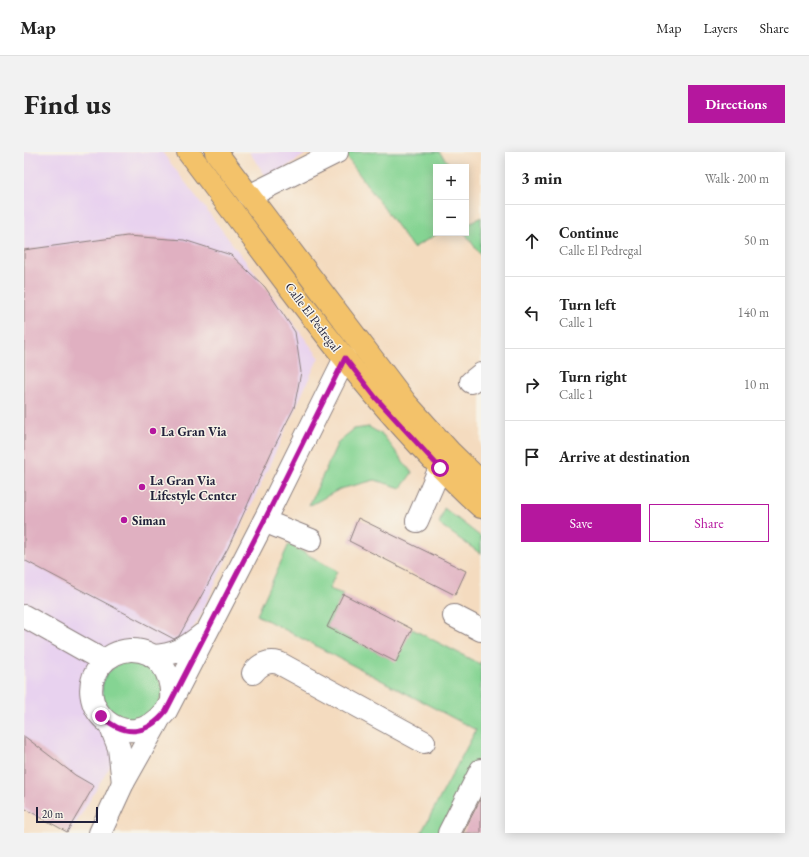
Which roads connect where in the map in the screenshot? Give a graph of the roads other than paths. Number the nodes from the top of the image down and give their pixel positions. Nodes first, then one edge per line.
1 (188, 152) edge
2 (216, 152) edge
3 (337, 152) edge
4 (249, 196) junction
5 (345, 358) junction
6 (440, 468) junction
7 (481, 482) edge
8 (481, 507) edge
9 (264, 521) junction
10 (417, 521) dead end
11 (311, 540) dead end
12 (24, 616) edge
13 (454, 616) dead end
14 (481, 630) edge
15 (206, 632) junction
16 (152, 656) junction
17 (104, 661) junction
18 (253, 673) dead end
19 (171, 700) junction
20 (158, 721) junction
21 (110, 725) junction
22 (424, 742) dead end
23 (481, 770) edge
24 (123, 783) junction
25 (100, 833) edge
26 (449, 833) edge

1 - 5 main road, Calle El Pedregal
2 - 4 main road, Calle El Pedregal
3 - 4 street
4 - 7 main road, Calle El Pedregal
5 - 6 main road, Calle El Pedregal
5 - 9 street
6 - 8 main road, Calle El Pedregal
6 - 10 street
9 - 11 street
9 - 15 street
12 - 17 street
13 - 14 street
15 - 16 street
15 - 19 street
16 - 17 street
16 - 19 street
17 - 21 street
18 - 22 street
19 - 20 street
20 - 21 street
20 - 24 street
21 - 24 street
23 - 26 street
24 - 25 street

